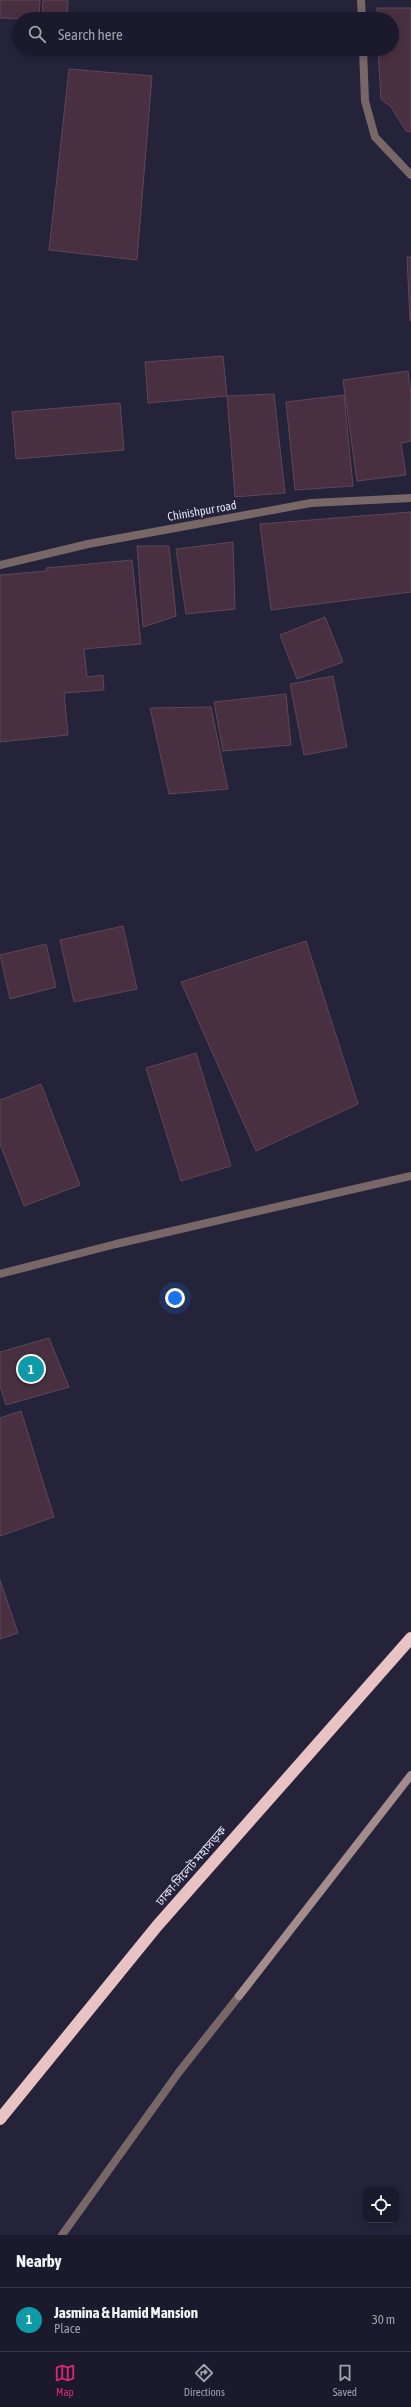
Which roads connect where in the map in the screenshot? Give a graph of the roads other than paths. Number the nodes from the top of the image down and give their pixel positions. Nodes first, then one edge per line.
1 (361, 0) edge
2 (362, 12) edge
3 (363, 56) edge
4 (411, 176) edge
5 (411, 498) edge
6 (0, 565) edge
7 (411, 1176) edge
8 (0, 1274) edge
9 (411, 1638) edge
10 (411, 1775) edge
11 (0, 2119) edge
12 (62, 2235) edge

1 - 2 street
3 - 4 street
5 - 6 street, Chinishpur road
7 - 8 street
9 - 11 highway, ঢাকা-সিলেট মহাসড়ক
10 - 12 street

